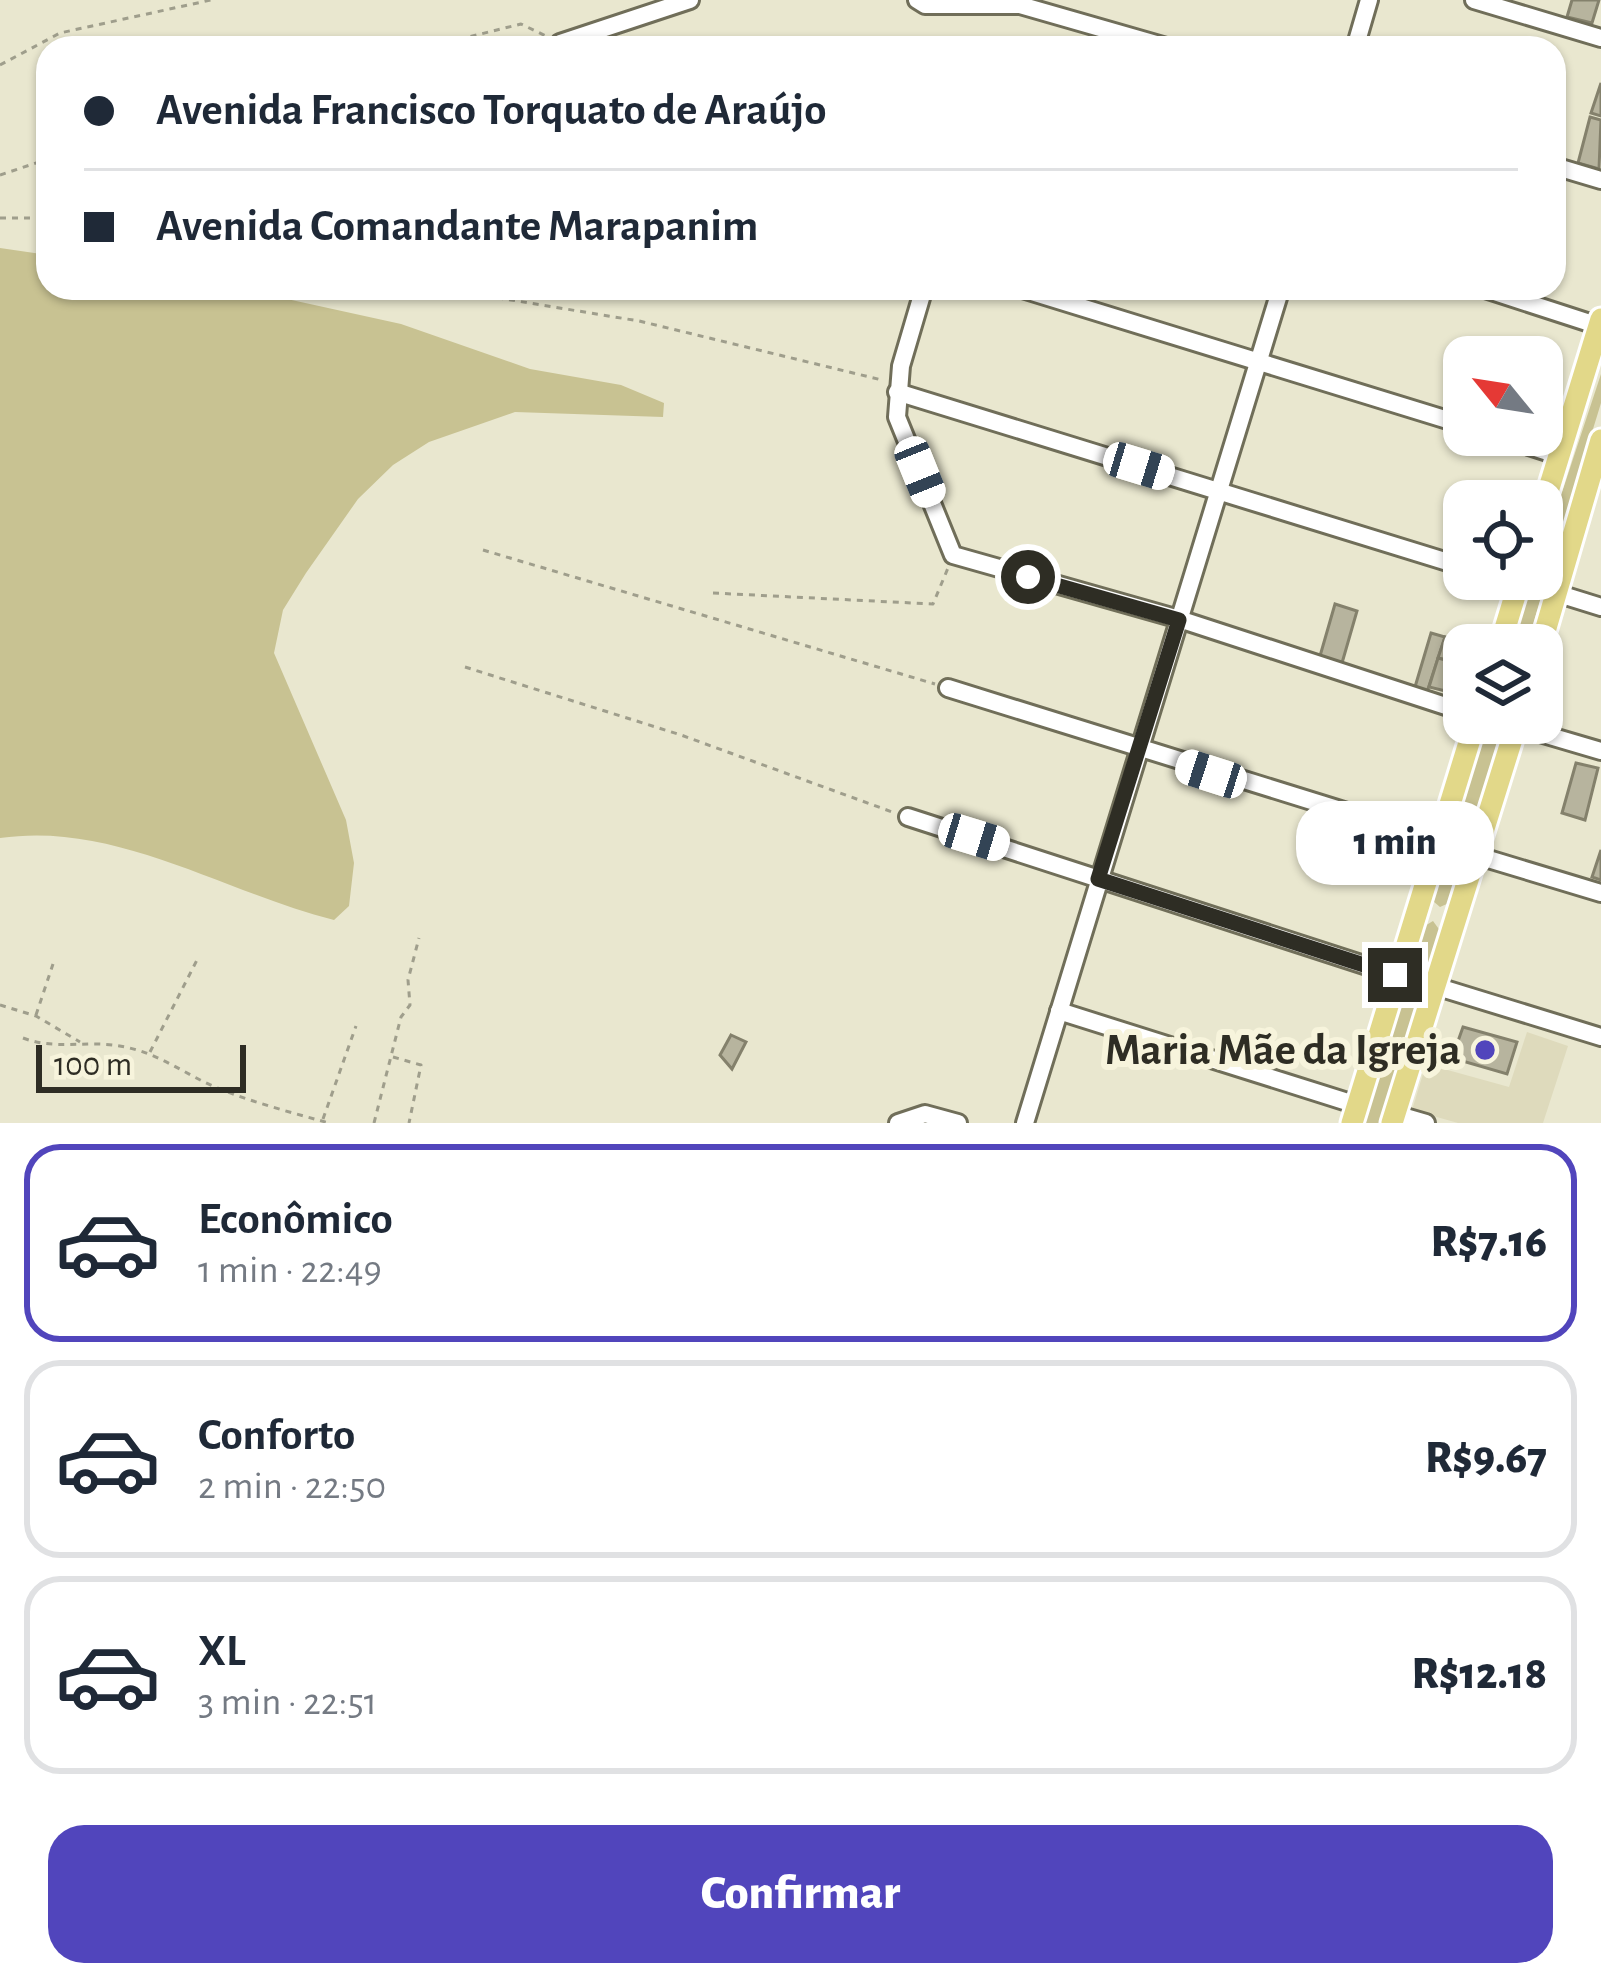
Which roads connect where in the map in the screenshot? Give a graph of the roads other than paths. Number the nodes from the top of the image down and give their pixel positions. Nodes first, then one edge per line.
1 (690, 0) edge
2 (917, 0) edge
3 (1369, 0) edge
4 (1474, 0) edge
5 (581, 36) edge
6 (1128, 36) edge
7 (1358, 36) edge
8 (1601, 38) edge
9 (1566, 170) edge
10 (1601, 180) edge
11 (921, 300) edge
12 (1059, 300) edge
13 (1277, 300) edge
14 (1521, 300) edge
15 (1600, 324) edge
16 (1258, 360) junction
17 (897, 392) junction
18 (1443, 418) edge
19 (1563, 446) edge
20 (1560, 456) edge
21 (1599, 456) edge
22 (1552, 480) edge
23 (1220, 491) junction
24 (1443, 560) edge
25 (1563, 571) edge
26 (1563, 595) edge
27 (1601, 607) edge
28 (1179, 620) junction
29 (948, 688) road end
30 (1443, 705) edge
31 (1563, 739) edge
32 (1468, 744) edge
33 (1511, 744) edge
34 (1138, 750) junction
35 (1601, 751) edge
36 (908, 817) road end
37 (1437, 840) junction
38 (1475, 855) junction
39 (1098, 879) junction
40 (1601, 893) edge
41 (1395, 975) junction
42 (1435, 986) junction
43 (1059, 1011) junction
44 (1601, 1037) edge
45 (1354, 1114) edge
46 (1394, 1118) edge
47 (906, 1119) edge
48 (958, 1123) edge
49 (1025, 1123) edge
50 (1426, 1123) edge

1 - 5 street
2 - 6 street
3 - 7 street
4 - 8 street
9 - 10 street
11 - 17 street
12 - 16 street
13 - 16 street
14 - 15 street
15 - 19 main road
16 - 18 street
16 - 23 street
17 - 23 street
17 - 28 street
20 - 22 main road
21 - 25 main road
23 - 24 street
23 - 28 street
26 - 27 street
28 - 30 street
28 - 34 street
29 - 34 street
31 - 35 street
32 - 37 main road
33 - 38 main road
34 - 37 street
34 - 39 street
36 - 39 street
37 - 41 main road
38 - 40 street
38 - 42 main road
39 - 41 street
39 - 43 street
41 - 45 main road
42 - 44 street
42 - 46 main road
43 - 45 street
43 - 49 street
46 - 50 street
47 - 48 street

